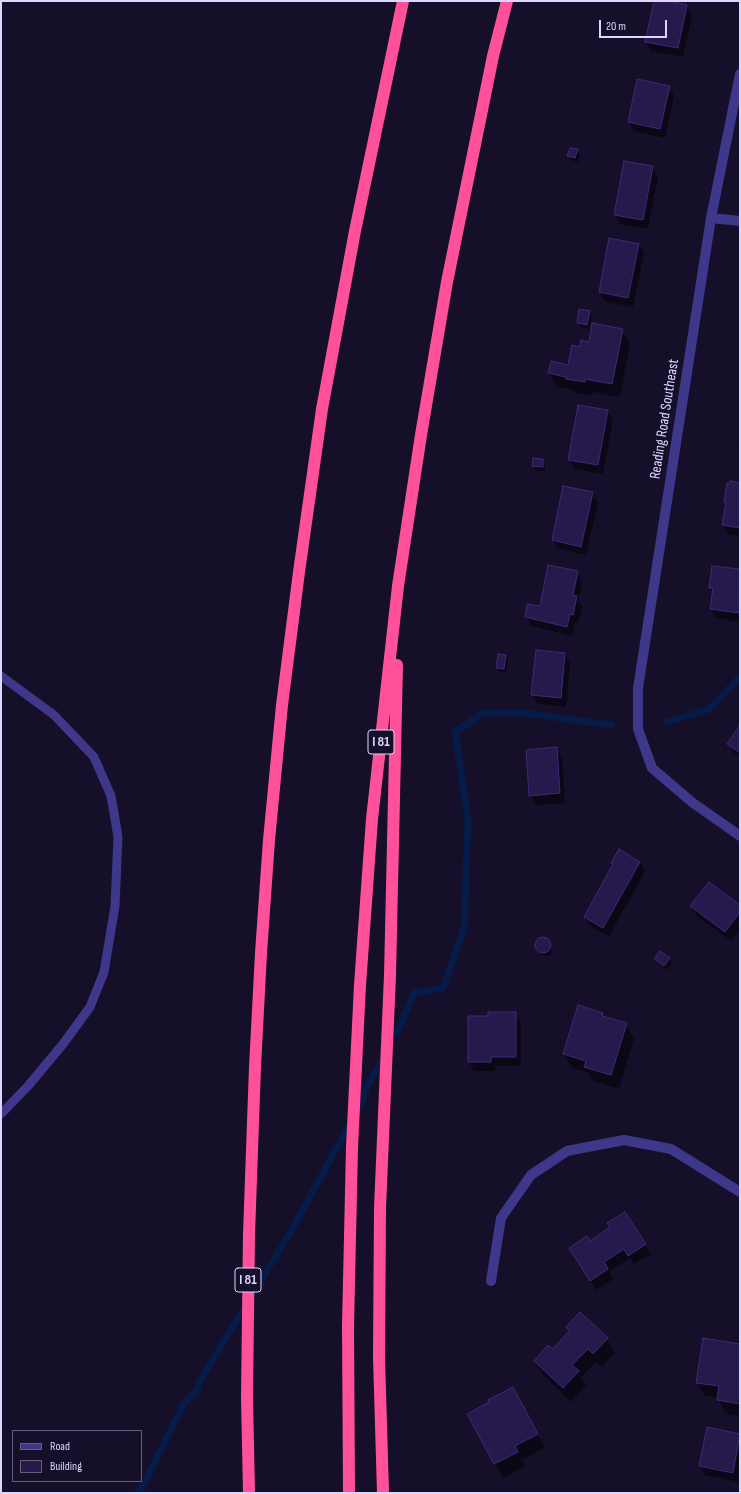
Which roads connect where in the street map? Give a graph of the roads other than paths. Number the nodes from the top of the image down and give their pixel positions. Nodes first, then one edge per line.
1 (403, 1) edge
2 (507, 1) edge
3 (740, 74) edge
4 (711, 218) junction
5 (740, 221) edge
6 (398, 586) junction
7 (1, 676) edge
8 (740, 836) edge
9 (1, 1114) edge
10 (740, 1192) edge
11 (491, 1281) dead end
12 (249, 1493) edge
13 (349, 1493) edge
14 (383, 1493) edge

1 - 12 highway, I 81
2 - 6 highway, I 81
3 - 4 street, Reading Road Southeast
4 - 5 street
4 - 8 street, Reading Road Southeast
6 - 13 highway, I 81
6 - 14 highway
7 - 9 lane
10 - 11 street

